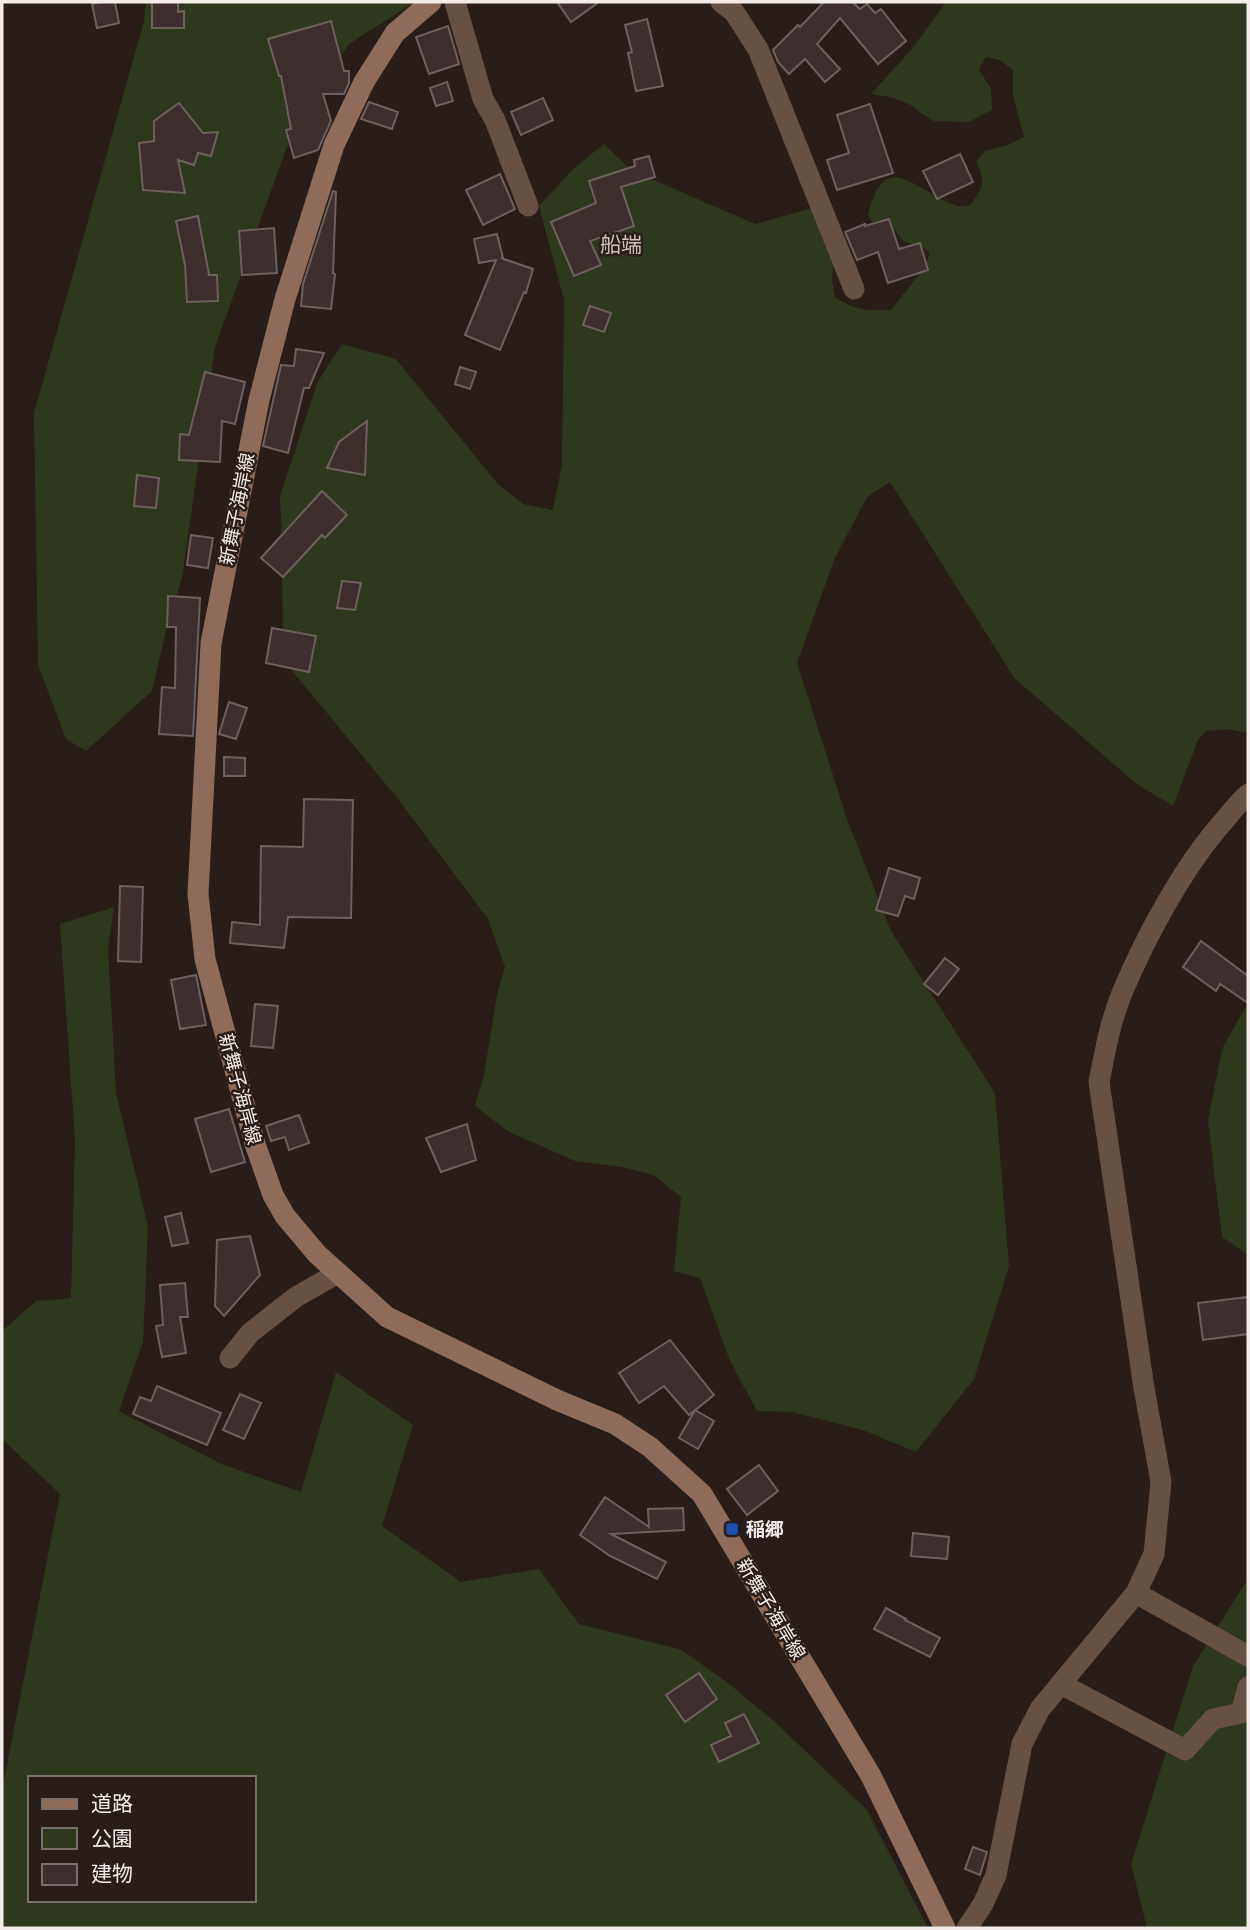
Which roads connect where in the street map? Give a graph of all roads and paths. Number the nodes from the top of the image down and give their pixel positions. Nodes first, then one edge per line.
1 (431, 2) edge
2 (455, 2) edge
3 (721, 2) edge
4 (528, 206) dead end
5 (854, 289) dead end
6 (1248, 794) edge
7 (338, 1273) junction
8 (230, 1358) dead end
9 (1136, 1593) junction
10 (1248, 1656) edge
11 (1060, 1684) junction
12 (1248, 1686) edge
13 (945, 1928) edge
14 (967, 1928) edge

1 - 7 main road, 新舞子海岸線
2 - 4 street
3 - 5 street
6 - 9 street
7 - 8 street
7 - 13 main road, 新舞子海岸線
9 - 10 street
9 - 11 street
11 - 12 street
11 - 14 street

